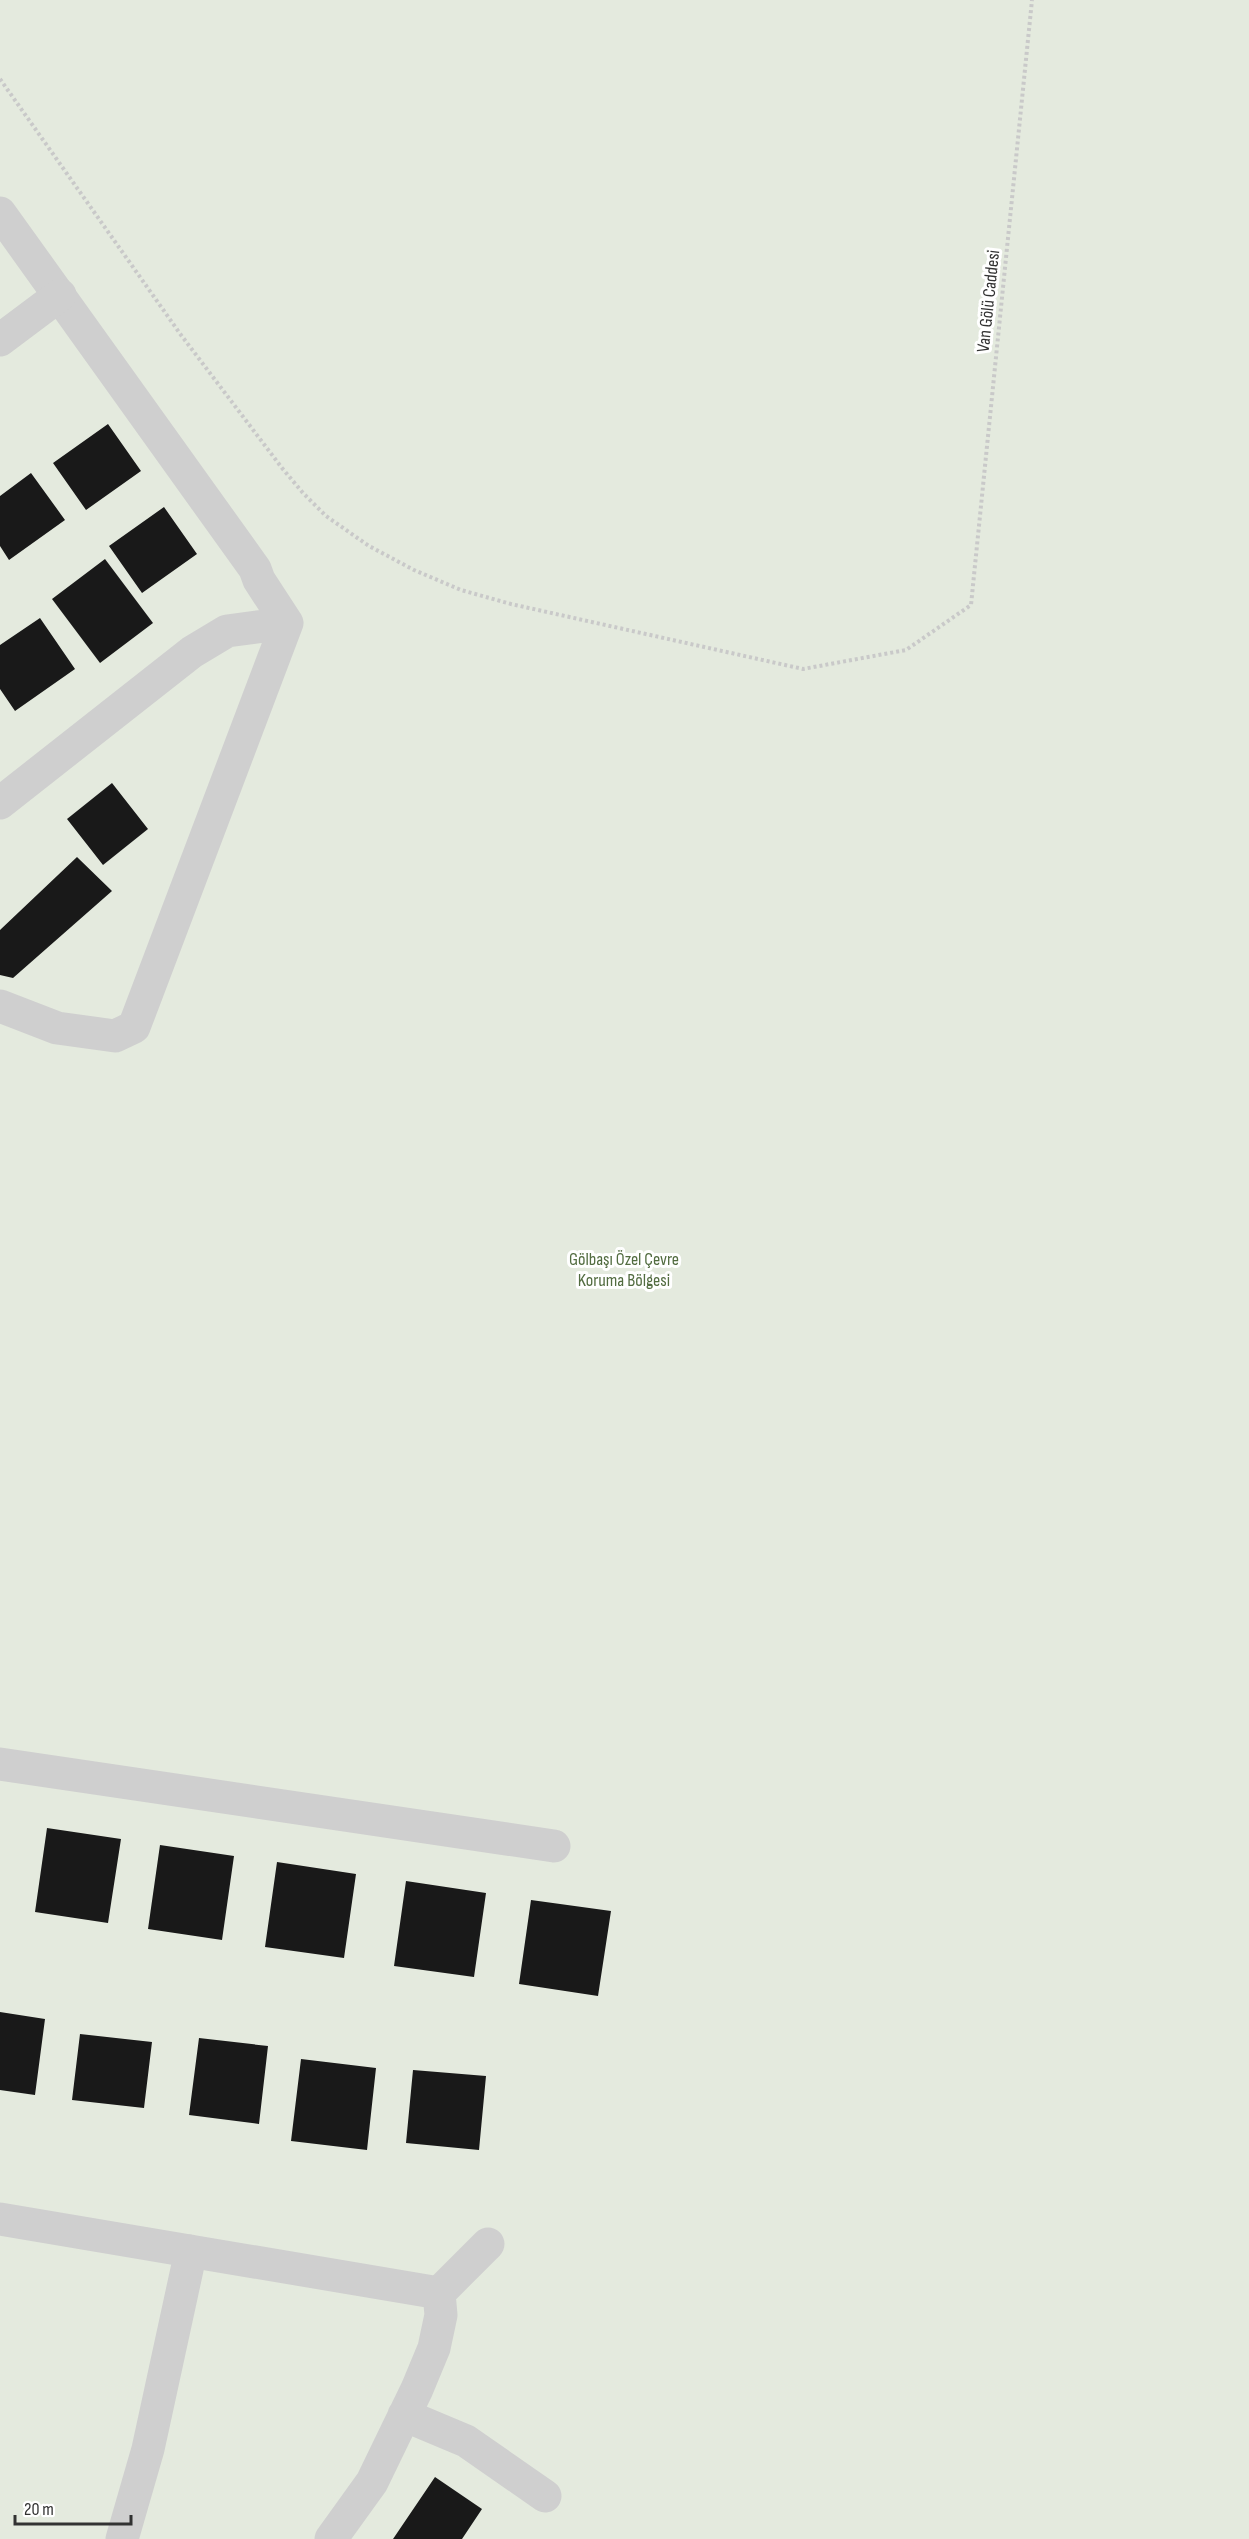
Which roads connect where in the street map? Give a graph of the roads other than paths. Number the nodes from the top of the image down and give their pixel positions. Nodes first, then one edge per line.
1 (0, 213) edge
2 (60, 295) junction
3 (0, 340) edge
4 (286, 623) junction
5 (0, 803) edge
6 (0, 1006) edge
7 (0, 1764) edge
8 (554, 1846) dead end
9 (0, 2219) edge
10 (488, 2244) dead end
11 (191, 2251) junction
12 (439, 2293) junction
13 (404, 2415) junction
14 (545, 2496) dead end
15 (122, 2539) edge
16 (331, 2539) edge

1 - 2 street
2 - 3 street
2 - 4 street
4 - 5 street
4 - 6 street
7 - 8 street
9 - 11 street
10 - 12 street
11 - 12 street
11 - 15 street
12 - 13 street
13 - 14 street
13 - 16 street

